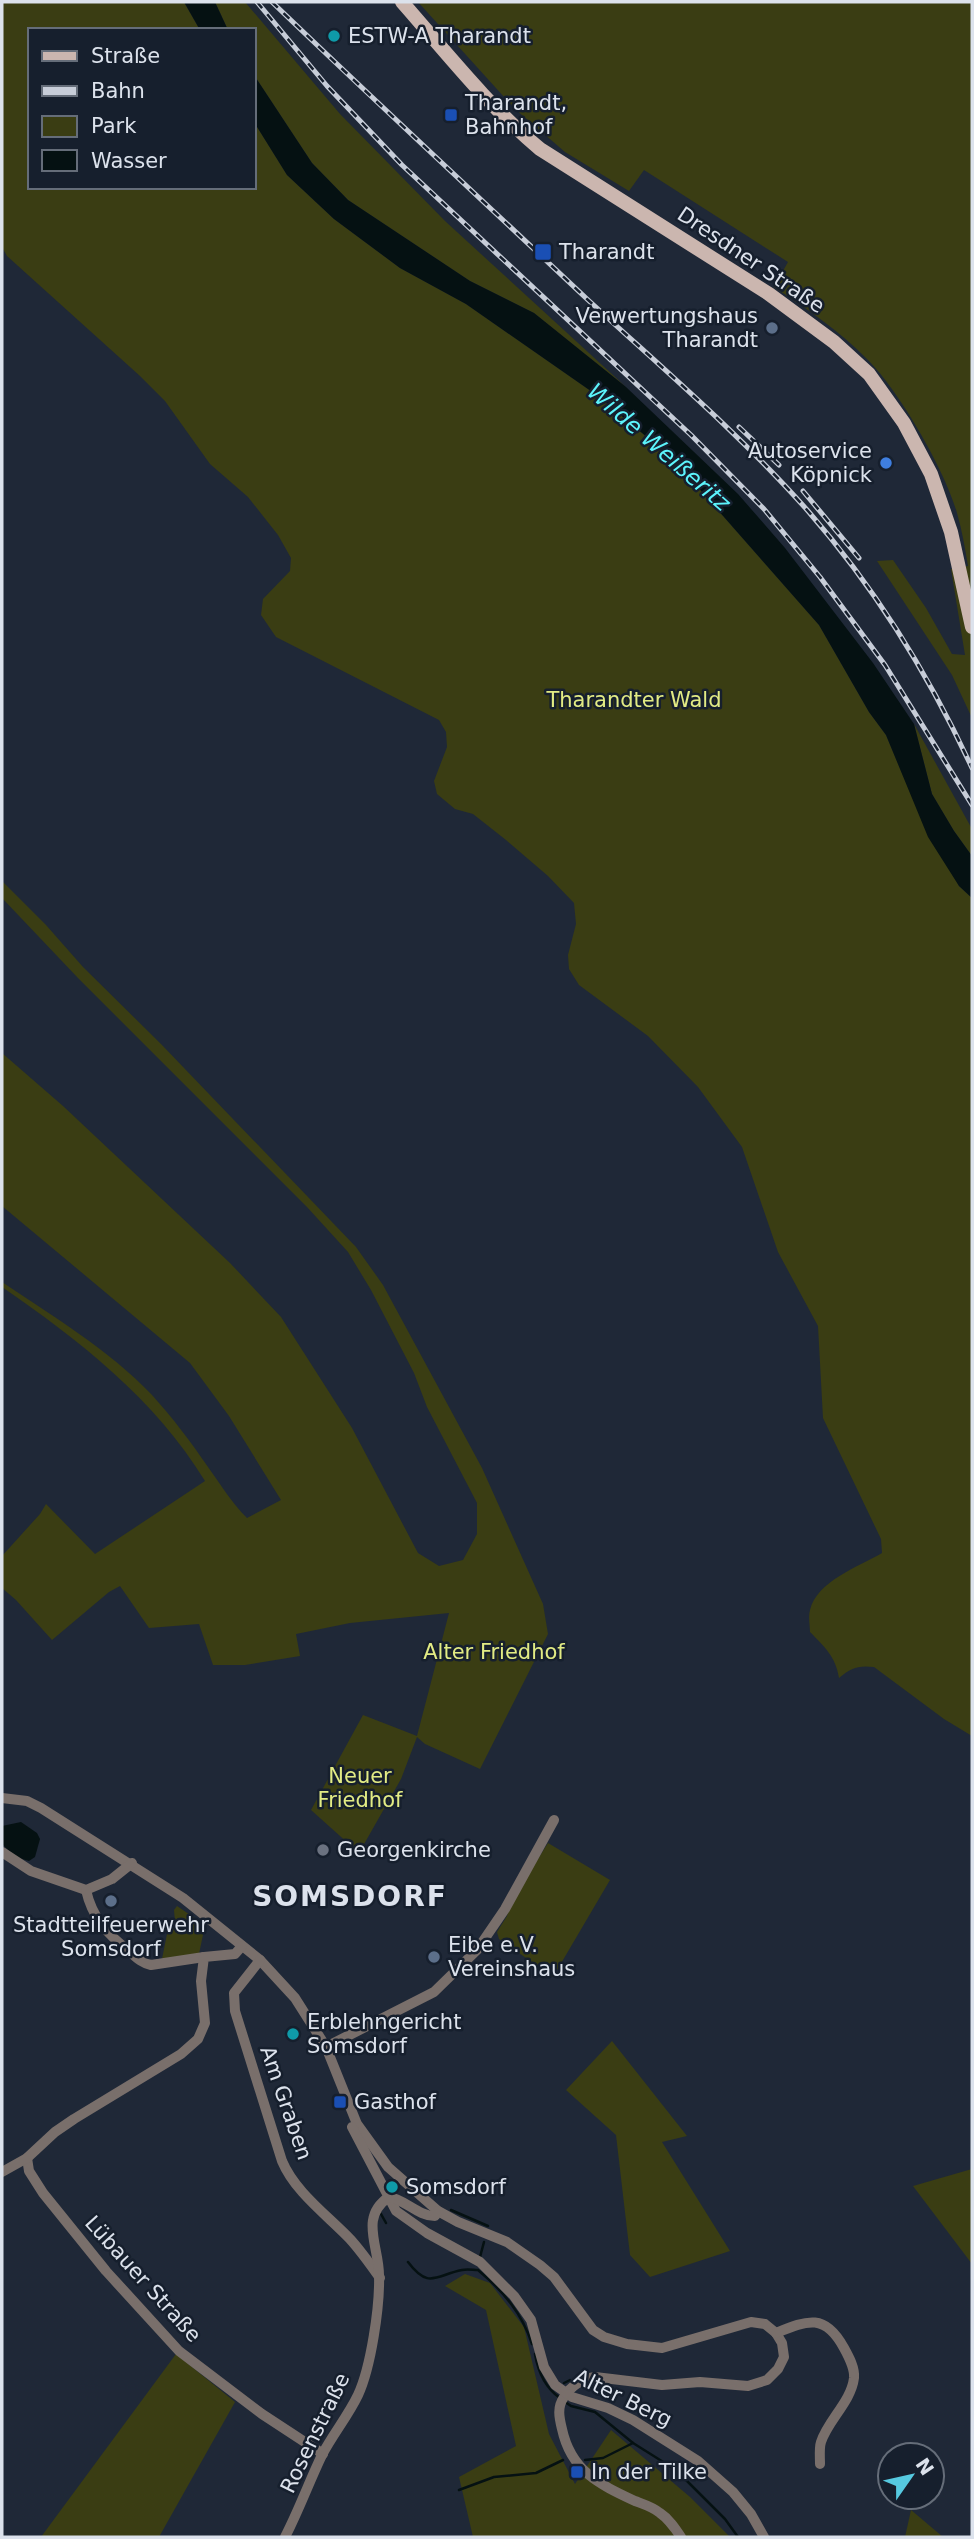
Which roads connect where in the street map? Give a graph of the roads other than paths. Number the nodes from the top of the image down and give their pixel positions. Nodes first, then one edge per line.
1 (401, 2) edge
2 (972, 627) edge
3 (2, 1798) edge
4 (554, 1820) dead end
5 (2, 1852) edge
6 (132, 1863) junction
7 (86, 1891) junction
8 (243, 1946) junction
9 (204, 1957) junction
10 (260, 1960) junction
11 (326, 2047) junction
12 (352, 2127) dead end
13 (27, 2158) junction
14 (2, 2172) edge
15 (389, 2197) junction
16 (438, 2211) junction
17 (380, 2278) junction
18 (776, 2333) junction
19 (564, 2398) junction
20 (323, 2454) junction
21 (820, 2464) dead end
22 (285, 2537) edge
23 (681, 2537) edge
24 (764, 2537) edge

1 - 2 main road, Dresdner Straße
3 - 6 street
4 - 11 street
5 - 7 street
6 - 7 street
6 - 8 street
7 - 9 street
8 - 9 street
8 - 10 street
9 - 13 street
10 - 11 street
10 - 17 street, Am Graben
11 - 16 street
12 - 15 street, Alter Berg
13 - 14 street
13 - 20 street, Lübauer Straße
15 - 16 street
15 - 17 street, Rosenstraße
15 - 19 street, Alter Berg
16 - 18 street
17 - 20 street, Rosenstraße
18 - 19 street
18 - 21 street
19 - 23 street
19 - 24 street, Alter Berg
20 - 22 street, Rosenstraße

